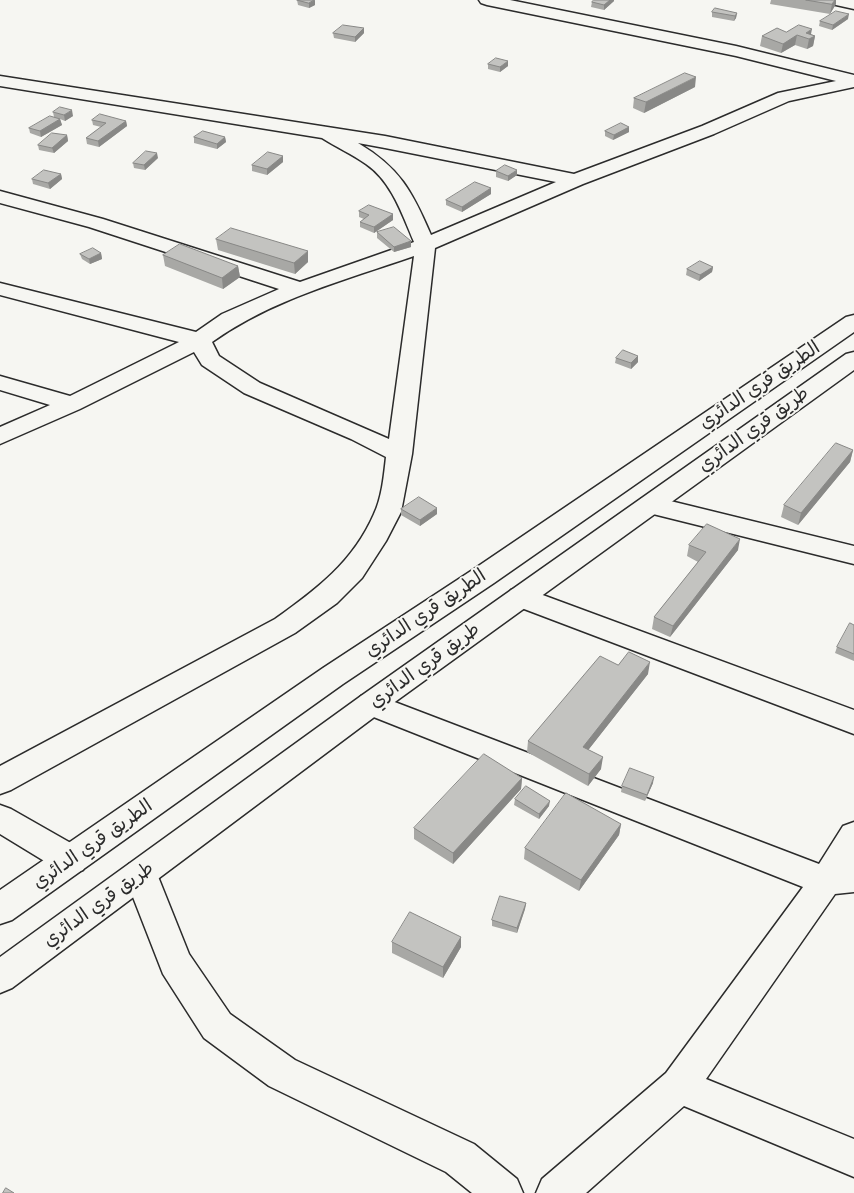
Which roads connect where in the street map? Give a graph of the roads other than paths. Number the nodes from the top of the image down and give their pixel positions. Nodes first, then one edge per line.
1 (487, 0) edge
2 (833, 0) edge
3 (854, 4) edge
4 (0, 81) edge
5 (854, 81) edge
6 (329, 134) junction
7 (576, 180) junction
8 (0, 197) edge
9 (425, 245) junction
10 (0, 289) edge
11 (300, 289) junction
12 (854, 322) edge
13 (200, 340) junction
14 (850, 365) edge
15 (0, 383) edge
16 (72, 404) junction
17 (0, 436) edge
18 (400, 454) junction
19 (650, 504) junction
20 (854, 555) edge
21 (521, 597) junction
22 (371, 704) junction
23 (854, 722) edge
24 (0, 781) edge
25 (0, 818) edge
26 (854, 836) edge
27 (71, 860) junction
28 (141, 874) junction
29 (840, 880) edge
30 (0, 909) edge
31 (0, 977) edge
32 (679, 1086) junction
33 (854, 1158) edge
34 (503, 1193) edge
35 (556, 1193) edge

1 - 5 main road
2 - 3 main road
4 - 6 main road
5 - 7 main road
6 - 7 main road
6 - 9 main road
7 - 9 main road
8 - 11 main road
9 - 11 main road
9 - 18 main road
10 - 13 main road
11 - 13 main road
12 - 27 main road, الطريق قري الدائري
13 - 16 main road
13 - 18 main road
14 - 19 main road, طريق قري الدائري
15 - 16 main road
16 - 17 main road
18 - 24 main road
19 - 20 main road
19 - 21 main road, طريق قري الدائري
21 - 22 main road, طريق قري الدائري
21 - 23 main road
22 - 28 main road, طريق قري الدائري
22 - 29 main road
25 - 27 main road
26 - 29 main road
27 - 30 main road, الطريق قري الدائري
28 - 31 main road, طريق قري الدائري
28 - 34 main road
29 - 32 main road
32 - 33 main road
32 - 35 main road

